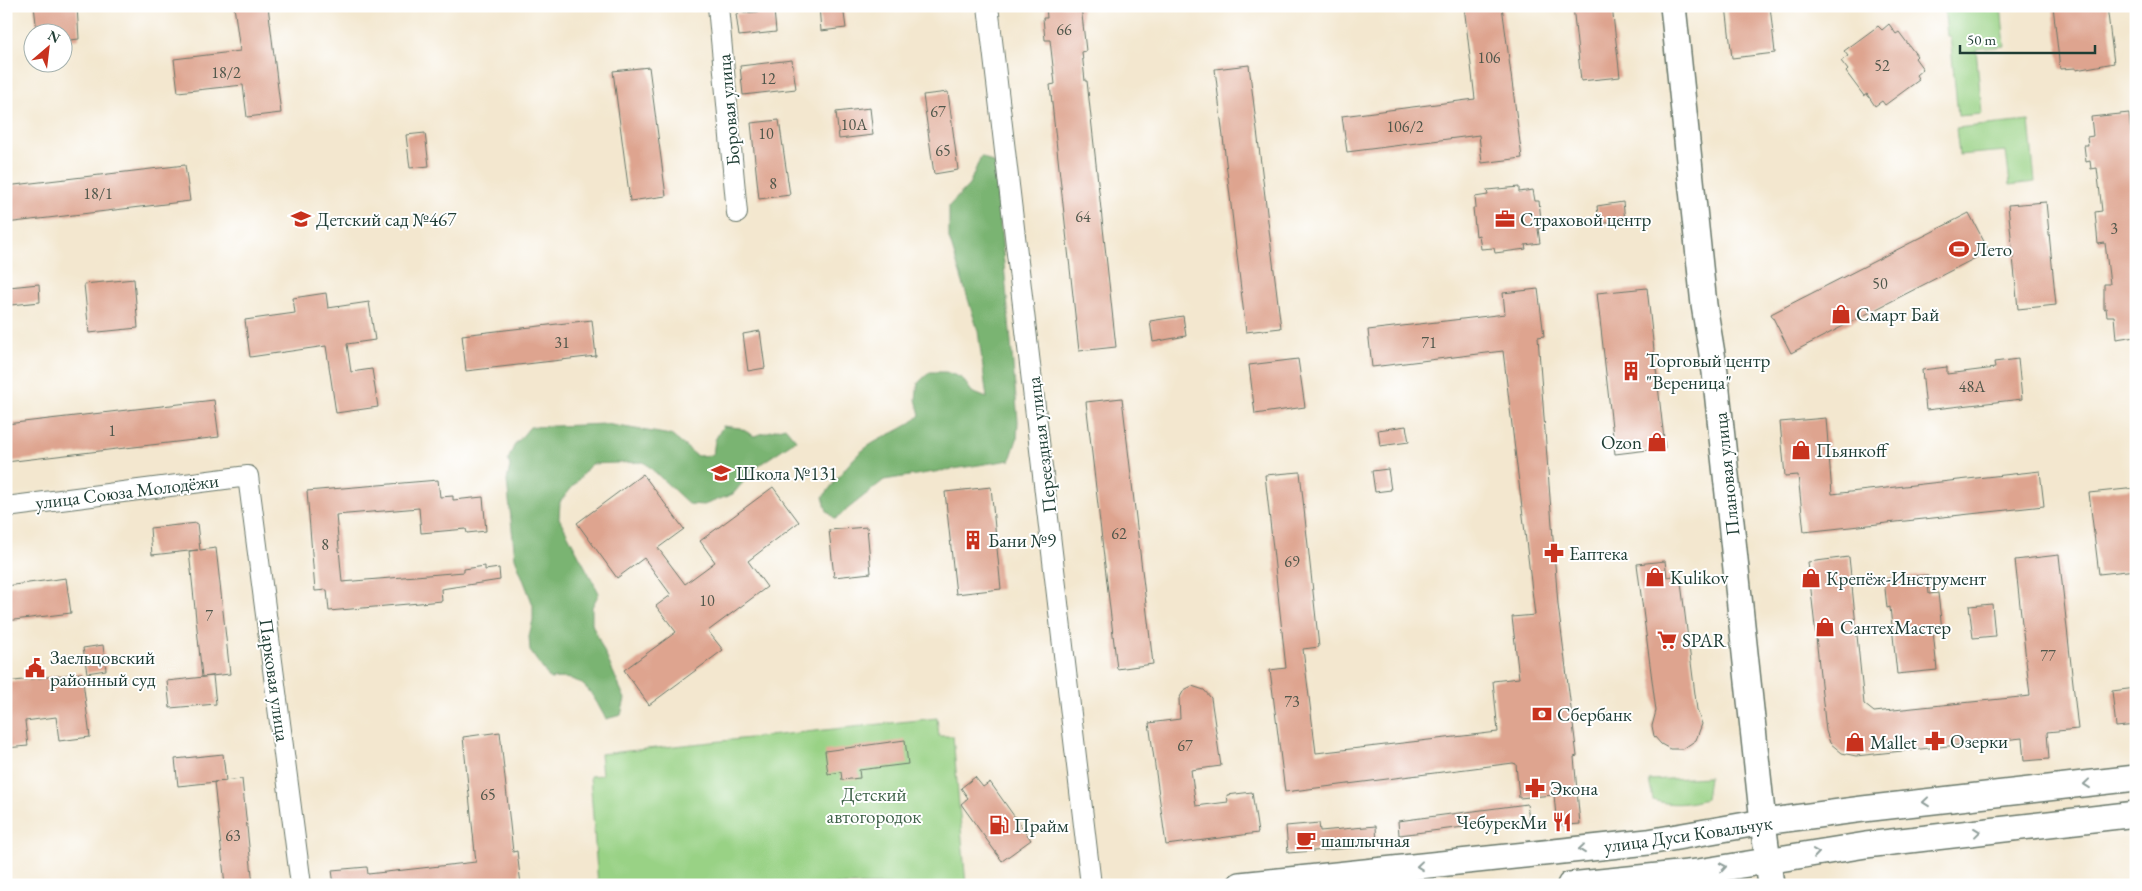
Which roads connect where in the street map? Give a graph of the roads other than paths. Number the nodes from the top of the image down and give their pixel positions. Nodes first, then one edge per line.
1 (718, 6) edge
2 (988, 6) edge
3 (1673, 6) edge
4 (737, 214) dead end
5 (248, 476) joint
6 (6, 507) edge
7 (2136, 778) edge
8 (2136, 814) edge
9 (1763, 822) junction
10 (1768, 860) junction
11 (301, 885) edge
12 (1091, 885) edge
13 (1240, 885) edge
14 (1570, 885) edge
15 (1772, 885) edge

1 - 4 street, Боровая улица
2 - 12 street, Переездная улица
3 - 9 main road, Плановая улица
5 - 6 street, улица Союза Молодёжи
5 - 11 street, Парковая улица
7 -> 9 main road, улица Дуси Ковальчук
10 -> 8 main road, улица Дуси Ковальчук
9 - 10 main road, Плановая улица
9 -> 13 main road, улица Дуси Ковальчук
14 -> 10 main road, улица Дуси Ковальчук
10 - 15 main road, Плановая улица

